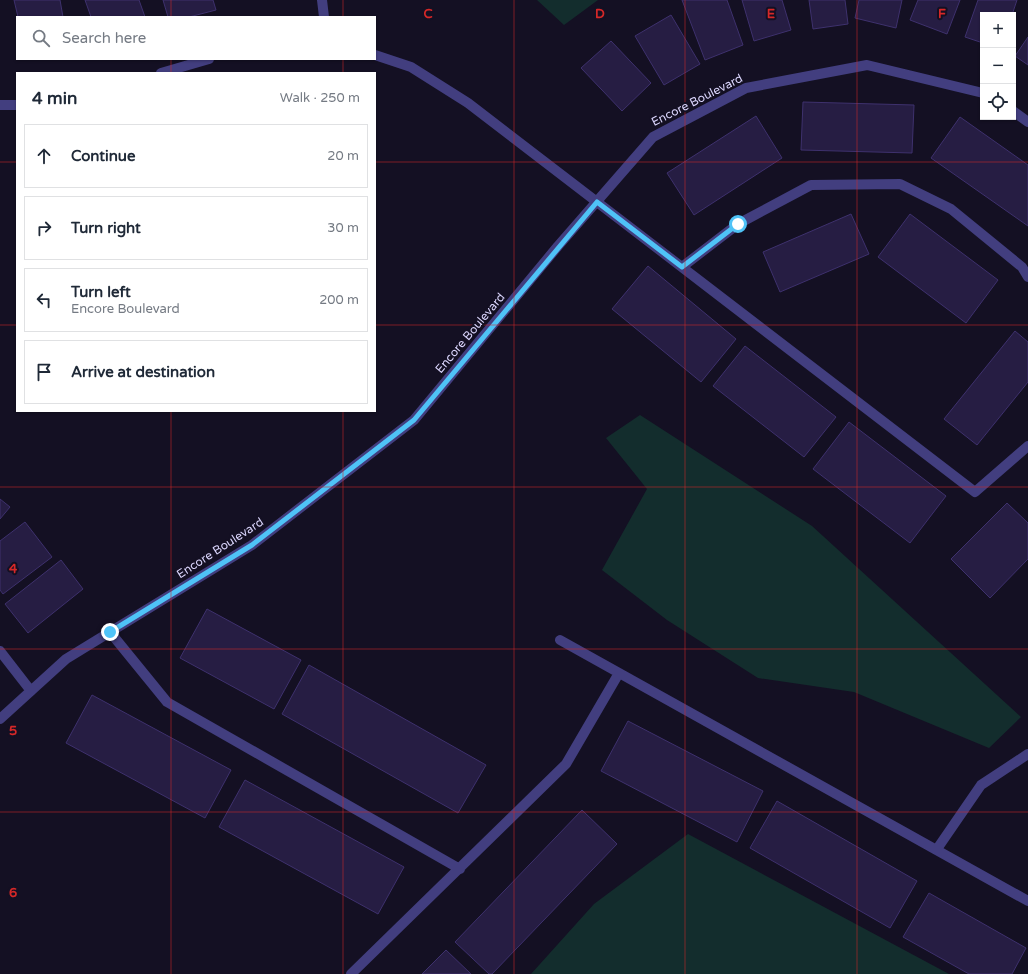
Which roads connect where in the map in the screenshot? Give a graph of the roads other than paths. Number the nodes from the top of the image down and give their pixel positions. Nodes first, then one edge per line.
1 (322, 0) edge
2 (324, 16) edge
3 (376, 55) edge
4 (206, 60) edge
5 (164, 72) edge
6 (980, 92) edge
7 (0, 105) edge
8 (16, 106) edge
9 (1016, 113) edge
10 (1028, 122) edge
11 (597, 202) junction
12 (682, 267) junction
13 (1028, 277) edge
14 (1028, 446) edge
15 (110, 632) junction
16 (560, 640) dead end
17 (0, 651) edge
18 (619, 673) junction
19 (31, 691) junction
20 (0, 719) edge
21 (1028, 754) edge
22 (937, 849) junction
23 (460, 869) junction
24 (1028, 901) edge
25 (351, 974) edge

1 - 2 street
3 - 11 street
4 - 5 street
6 - 11 street, Encore Boulevard
7 - 8 street
9 - 10 street
11 - 12 street
11 - 15 street, Encore Boulevard
12 - 13 street
12 - 14 street
15 - 19 street, Encore Boulevard
15 - 23 street
16 - 18 street
17 - 19 street
18 - 22 street
18 - 23 street
19 - 20 street, Encore Boulevard
21 - 22 street
22 - 24 street
23 - 25 street

